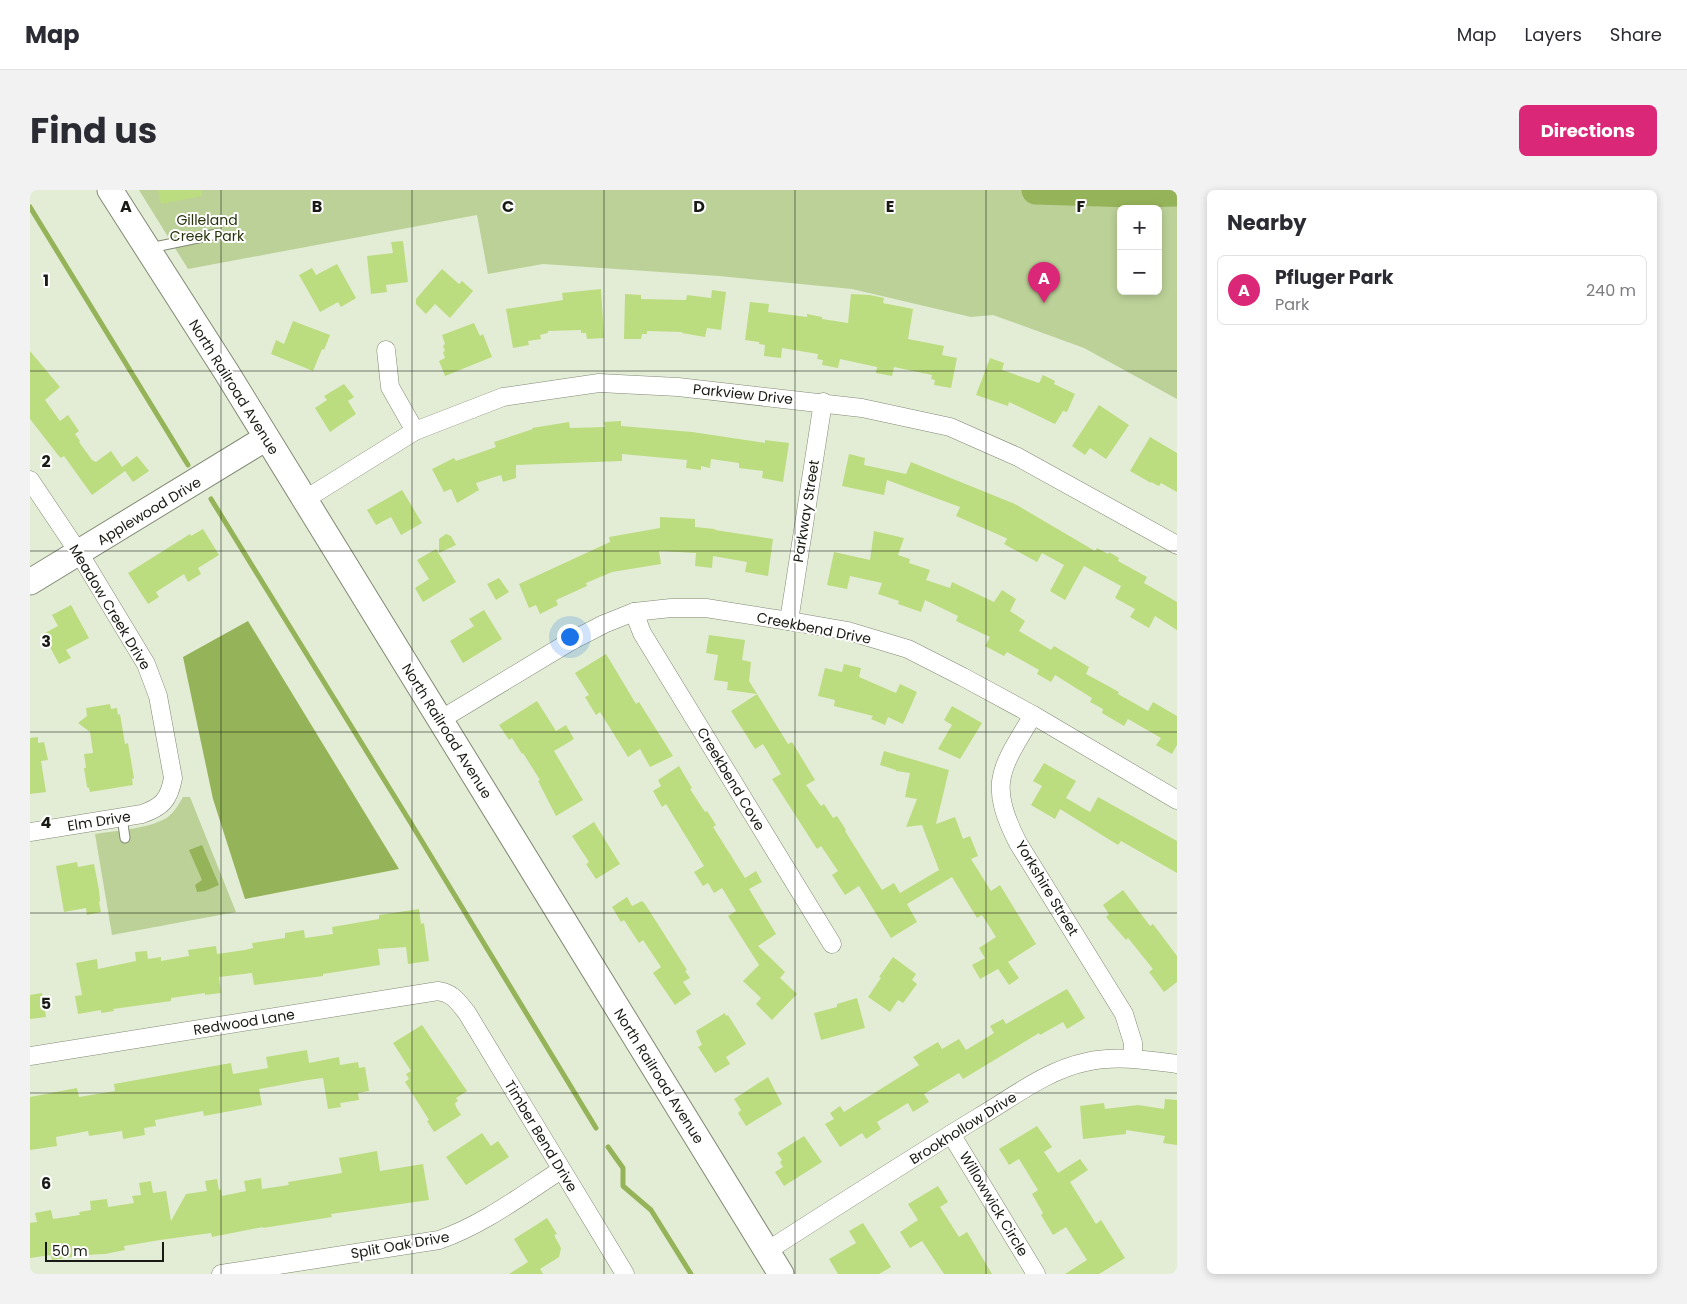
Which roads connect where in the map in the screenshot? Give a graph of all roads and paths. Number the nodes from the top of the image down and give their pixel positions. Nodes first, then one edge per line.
1 (110, 190) edge
2 (217, 234) dead end
3 (147, 248) junction
4 (386, 350) dead end
5 (823, 402) junction
6 (414, 431) junction
7 (266, 438) junction
8 (30, 480) edge
9 (304, 500) junction
10 (1177, 545) edge
11 (79, 553) junction
12 (30, 582) edge
13 (634, 612) junction
14 (789, 621) junction
15 (1033, 715) junction
16 (440, 720) junction
17 (1177, 800) edge
18 (165, 801) joint
19 (122, 817) junction
20 (30, 832) edge
21 (125, 838) dead end
22 (832, 944) dead end
23 (455, 998) joint
24 (30, 1056) edge
25 (1133, 1058) junction
26 (1177, 1064) edge
27 (951, 1134) junction
28 (561, 1170) junction
29 (767, 1251) junction
30 (229, 1273) edge
31 (625, 1274) edge
32 (781, 1274) edge
33 (1036, 1274) edge

1 - 3 street, North Railroad Avenue
2 - 3 lane
3 - 7 street, North Railroad Avenue
4 - 6 street
5 - 6 street, Parkview Drive
5 - 10 street, Parkview Drive
5 - 14 street, Parkway Street
6 - 9 street, Parkview Drive
7 - 9 street, North Railroad Avenue
7 - 11 street, Applewood Drive
8 - 11 street, Meadow Creek Drive
9 - 16 street, North Railroad Avenue
11 - 12 street, Applewood Drive
11 - 18 street, Meadow Creek Drive
13 - 14 street, Creekbend Drive
13 - 16 street, Creekbend Drive
13 - 22 street, Creekbend Cove
14 - 15 street, Creekbend Drive
15 - 17 street, Creekbend Drive
15 - 25 street, Yorkshire Street
16 - 29 street, North Railroad Avenue
18 - 19 street, Elm Drive
19 - 20 street, Elm Drive
19 - 21 lane
23 - 24 street, Redwood Lane
23 - 28 street, Timber Bend Drive
25 - 26 street, Brookhollow Drive
25 - 27 street, Brookhollow Drive
27 - 29 street, Brookhollow Drive
27 - 33 street, Willowwick Circle
28 - 30 street, Split Oak Drive
28 - 31 street, Timber Bend Drive
29 - 32 street, North Railroad Avenue

